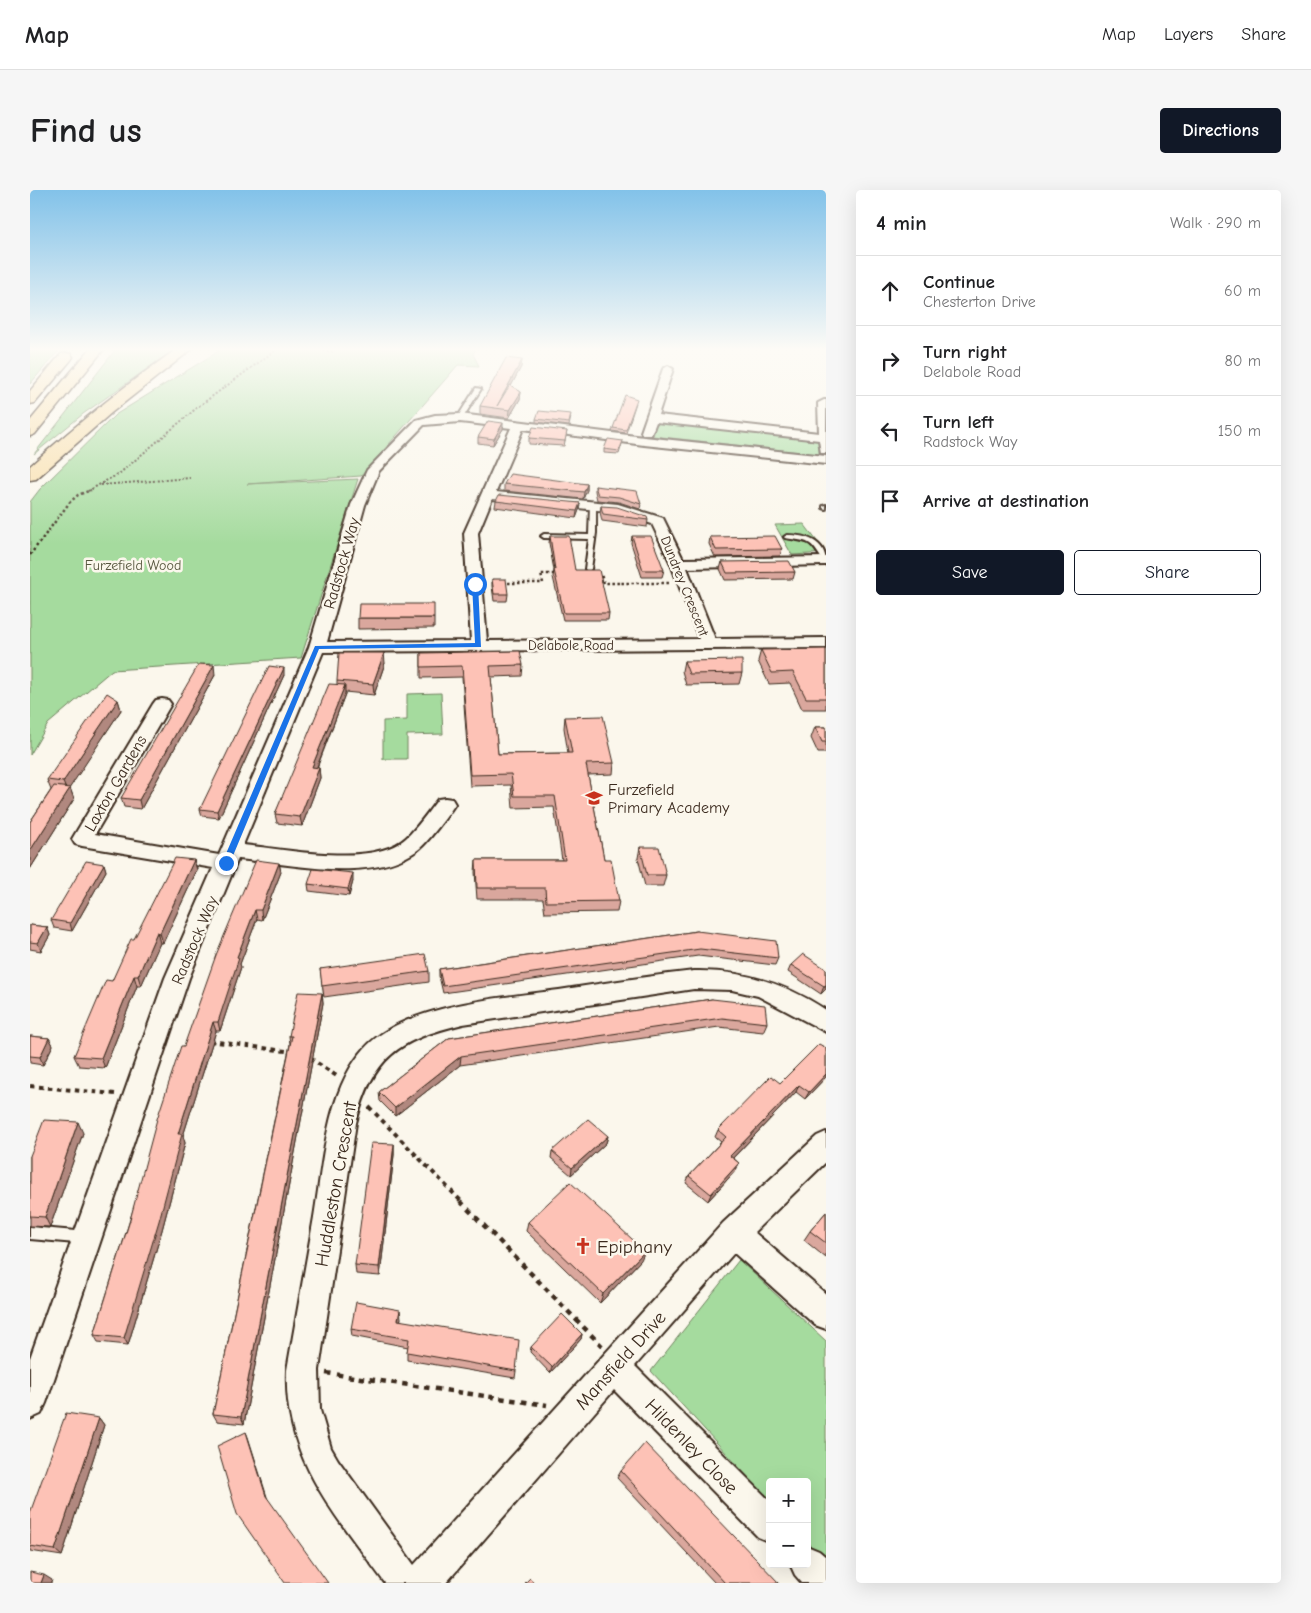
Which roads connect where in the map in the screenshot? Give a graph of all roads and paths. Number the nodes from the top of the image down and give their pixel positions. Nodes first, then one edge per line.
1 (44, 414) edge
2 (101, 414) edge
3 (189, 414) edge
4 (462, 414) edge
5 (652, 414) edge
6 (824, 414) edge
7 (460, 418) junction
8 (651, 418) junction
9 (519, 424) junction
10 (30, 431) edge
11 (824, 437) junction
12 (644, 442) junction
13 (826, 460) edge
14 (30, 475) edge
15 (190, 478) dead end
16 (101, 485) junction
17 (488, 495) junction
18 (593, 505) junction
19 (544, 536) dead end
20 (592, 537) junction
21 (787, 537) dead end
22 (30, 555) edge
23 (826, 561) edge
24 (678, 564) junction
25 (590, 572) joint
26 (558, 574) edge
27 (684, 583) junction
28 (475, 584) junction
29 (826, 643) edge
30 (709, 644) junction
31 (479, 645) junction
32 (317, 648) junction
33 (162, 704) dead end
34 (445, 804) dead end
35 (229, 857) junction
36 (826, 1022) edge
37 (209, 1041) edge
38 (30, 1086) edge
39 (354, 1088) junction
40 (136, 1096) junction
41 (826, 1144) edge
42 (30, 1233) edge
43 (733, 1233) junction
44 (88, 1238) junction
45 (826, 1314) edge
46 (616, 1364) junction
47 (303, 1370) junction
48 (30, 1403) edge
49 (576, 1410) junction
50 (768, 1523) edge
51 (811, 1567) edge
52 (826, 1582) edge
53 (406, 1583) edge
54 (422, 1583) edge

1 - 10 highway
2 - 14 highway
3 - 16 path
4 - 7 lane
5 - 8 street
6 - 11 street
7 - 9 street, Radstock Way
7 - 32 street, Radstock Way
8 - 11 street
8 - 12 street
9 - 12 street, Radstock Way
9 - 17 street
11 - 13 street
12 - 13 street, Radstock Way
15 - 16 path
16 - 22 path
17 - 18 street, Dundrey Crescent
17 - 28 street
18 - 20 lane
18 - 24 street, Dundrey Crescent
19 - 20 lane
20 - 25 lane
21 - 23 lane
23 - 24 street
24 - 27 street, Dundrey Crescent
25 - 27 path
26 - 28 path
27 - 30 street, Dundrey Crescent
28 - 31 street
29 - 30 street, Delabole Road
30 - 31 street, Delabole Road
31 - 32 street, Delabole Road
32 - 35 street, Radstock Way
33 - 35 street, Laxton Gardens
34 - 35 street
35 - 40 street, Radstock Way
36 - 39 street, Huddleston Crescent
37 - 39 path
38 - 40 path
39 - 46 path
39 - 47 street, Huddleston Crescent
40 - 44 street, Radstock Way
41 - 43 street, Mansfield Drive
42 - 44 lane
43 - 45 street
43 - 46 street, Mansfield Drive
44 - 48 street, Radstock Way
46 - 49 street, Mansfield Drive
46 - 50 street, Hildenley Close
47 - 49 path
47 - 53 street, Huddleston Crescent
49 - 54 street, Mansfield Drive
51 - 52 street

